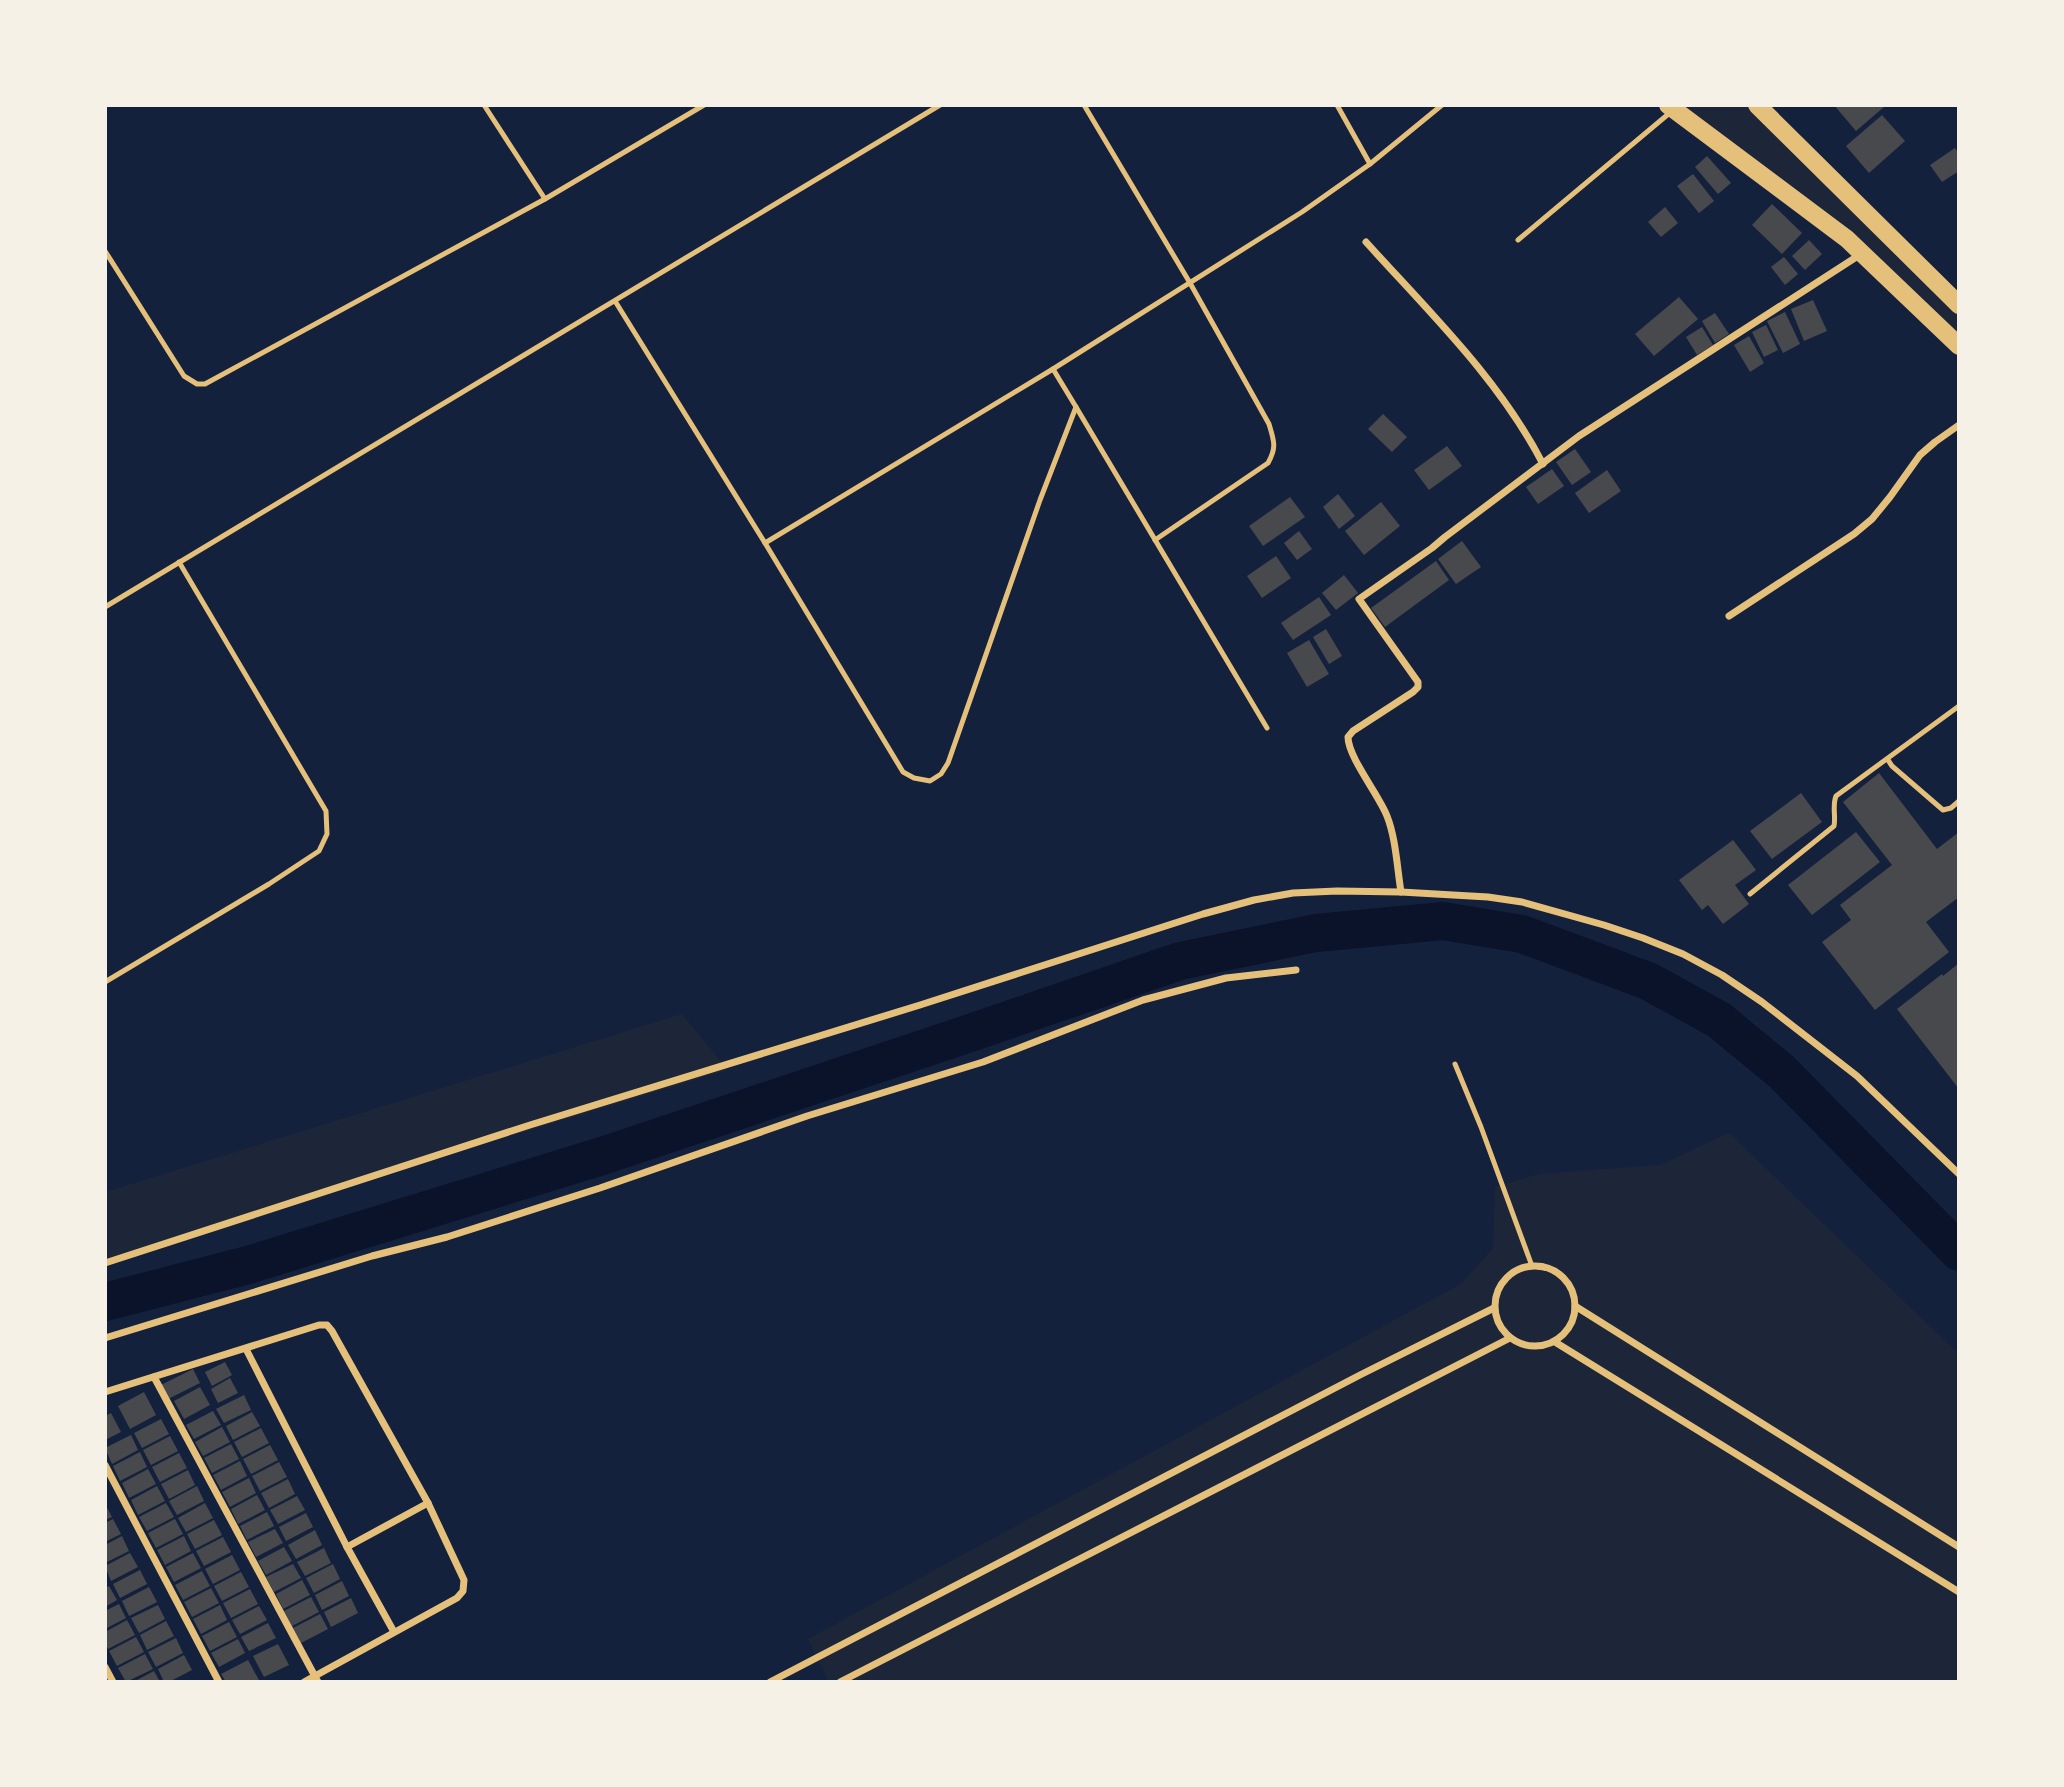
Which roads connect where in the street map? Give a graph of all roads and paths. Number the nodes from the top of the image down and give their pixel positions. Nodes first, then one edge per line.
1 (484, 105) edge
2 (704, 105) edge
3 (940, 105) edge
4 (1084, 105) edge
5 (1442, 105) edge
6 (1757, 105) edge
7 (1339, 106) edge
8 (1671, 107) edge
9 (1370, 164) junction
10 (545, 199) junction
11 (1518, 240) dead end
12 (1366, 242) dead end
13 (105, 251) edge
14 (1863, 253) junction
15 (1190, 282) junction
16 (615, 301) junction
17 (1959, 305) edge
18 (1959, 346) edge
19 (1053, 369) junction
20 (1076, 407) junction
21 (1959, 425) edge
22 (1543, 464) junction
23 (1155, 540) junction
24 (765, 543) junction
25 (179, 562) junction
26 (105, 607) edge
27 (1729, 616) dead end
28 (1959, 706) edge
29 (1267, 728) dead end
30 (1888, 760) junction
31 (1959, 801) edge
32 (1401, 892) junction
33 (1750, 894) dead end
34 (1296, 970) dead end
35 (105, 982) edge
36 (1455, 1064) dead end
37 (1959, 1174) edge
38 (105, 1264) edge
39 (1532, 1266) junction
40 (1575, 1306) junction
41 (1494, 1308) junction
42 (105, 1338) edge
43 (1510, 1338) junction
44 (1555, 1342) junction
45 (246, 1349) junction
46 (154, 1377) junction
47 (105, 1392) edge
48 (105, 1465) edge
49 (428, 1503) junction
50 (347, 1547) junction
51 (1959, 1547) edge
52 (1959, 1592) edge
53 (394, 1632) junction
54 (106, 1671) edge
55 (316, 1679) edge
56 (113, 1682) edge
57 (219, 1682) edge
58 (304, 1682) edge
59 (770, 1682) edge
60 (840, 1682) edge

1 - 10 lane
2 - 10 lane
3 - 16 lane
4 - 15 lane
5 - 9 lane
6 - 17 highway
7 - 9 lane
8 - 11 lane
8 - 14 highway
9 - 15 lane
10 - 13 lane
12 - 22 street
14 - 18 highway
14 - 22 street
15 - 19 lane
15 - 23 lane
16 - 24 lane
16 - 25 lane
19 - 20 lane
19 - 24 lane
20 - 23 lane
20 - 24 lane
21 - 27 street
22 - 32 street
23 - 29 lane
25 - 26 lane
25 - 35 lane
28 - 30 lane
30 - 31 lane
30 - 33 lane
32 - 37 street
32 - 38 street
34 - 42 street
36 - 39 lane
39 - 40 street
39 - 41 street
40 - 44 street
40 - 51 street
41 - 43 street
41 - 59 street
43 - 44 street
43 - 60 street
44 - 52 street
45 - 46 street
45 - 49 street
45 - 50 street
46 - 47 street
46 - 55 street
48 - 57 street
49 - 50 street
49 - 53 street
50 - 53 street
53 - 55 street
54 - 56 street
55 - 58 street

